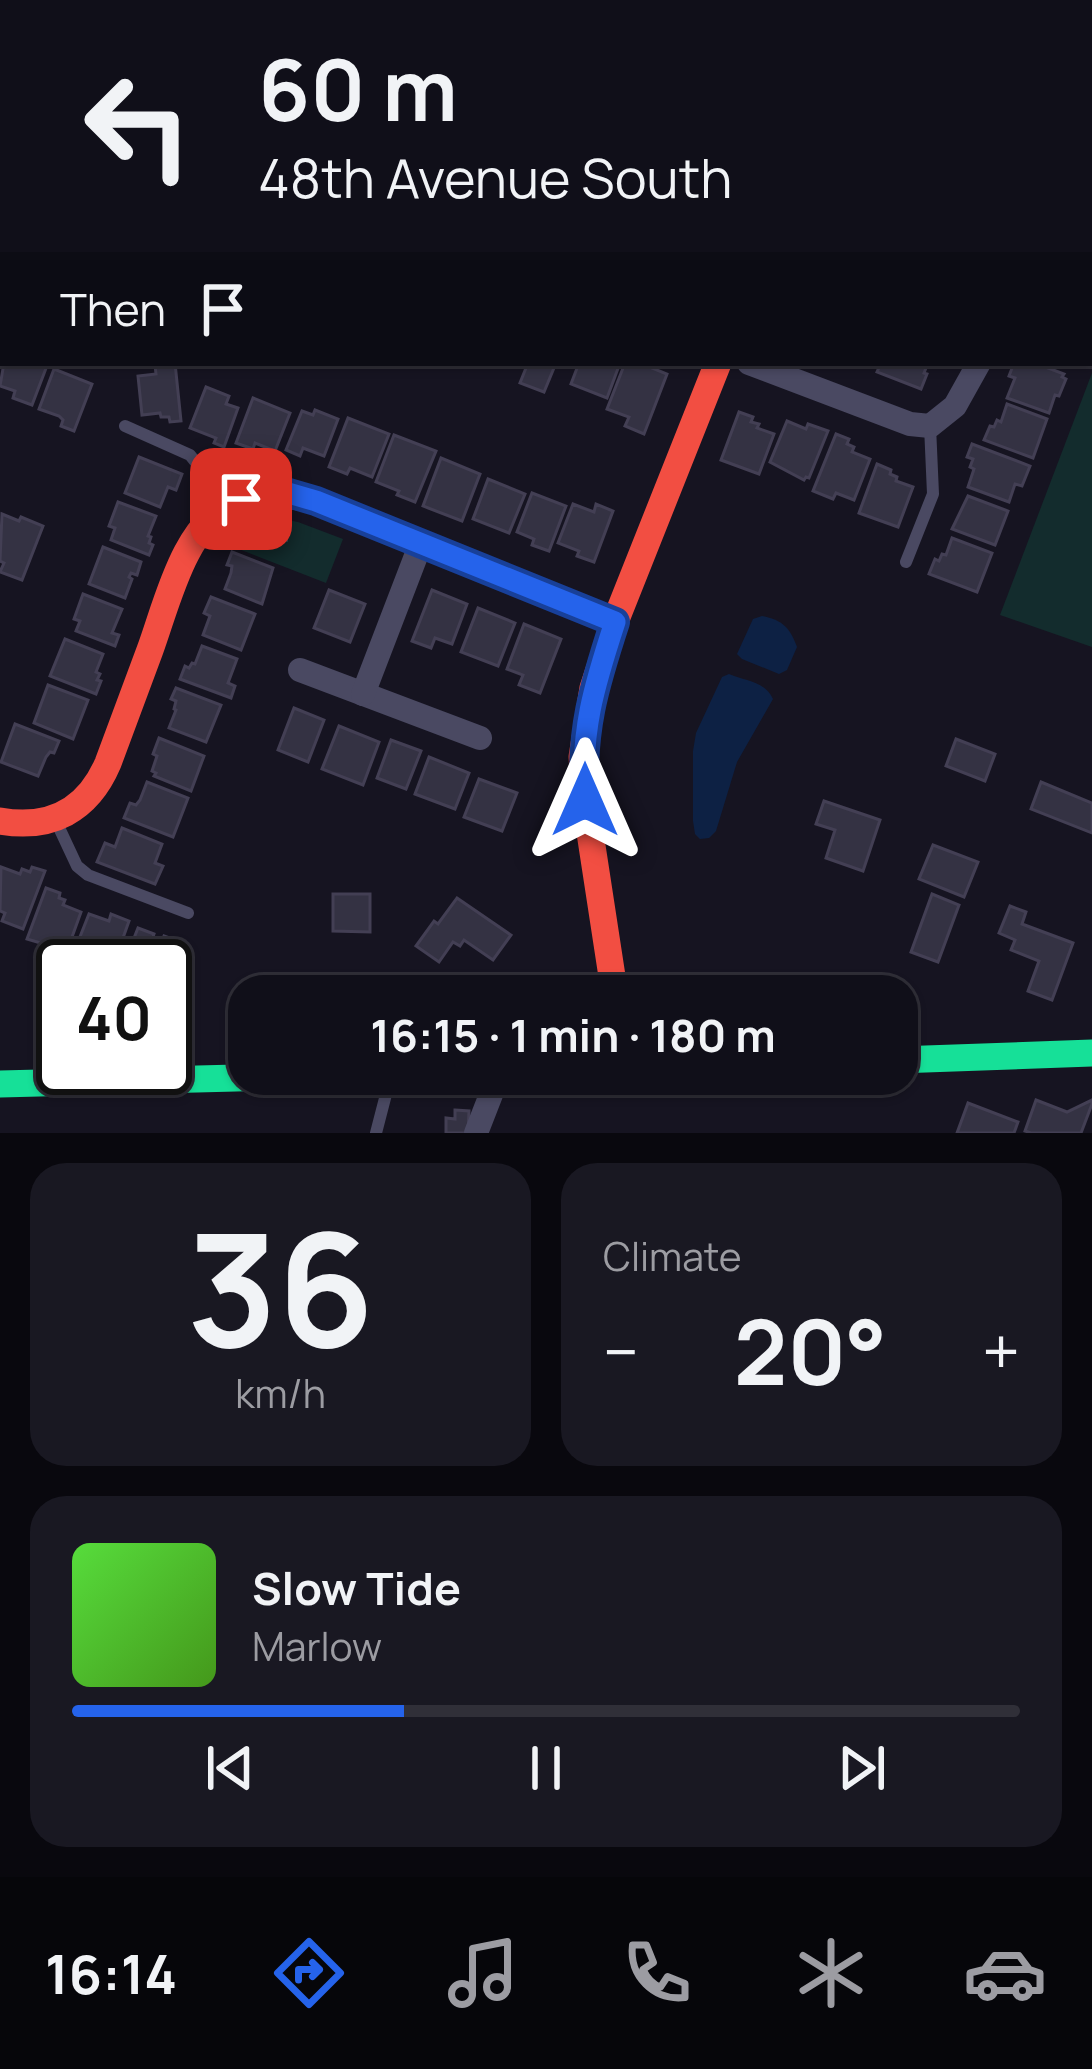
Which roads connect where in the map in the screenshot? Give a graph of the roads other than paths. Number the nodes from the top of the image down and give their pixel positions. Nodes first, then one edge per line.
1 (717, 366) edge
2 (757, 366) edge
3 (978, 366) edge
4 (125, 426) dead end
5 (930, 426) junction
6 (239, 513) junction
7 (421, 543) junction
8 (906, 562) dead end
9 (615, 622) junction
10 (301, 670) dead end
11 (363, 694) junction
12 (480, 738) dead end
13 (54, 818) junction
14 (0, 821) edge
15 (188, 913) dead end
16 (612, 975) edge
17 (1092, 1053) edge
18 (918, 1059) edge
19 (228, 1078) edge
20 (0, 1084) edge
21 (388, 1095) edge
22 (491, 1095) edge
23 (376, 1133) edge
24 (476, 1133) edge

1 - 9 street
2 - 5 street
3 - 5 street
4 - 6 lane
5 - 8 lane
6 - 7 street
6 - 13 street
7 - 9 street
7 - 11 street
9 - 16 street
10 - 11 street
11 - 12 street
13 - 14 street
13 - 15 lane
17 - 18 street
19 - 20 street
21 - 23 lane
22 - 24 street

